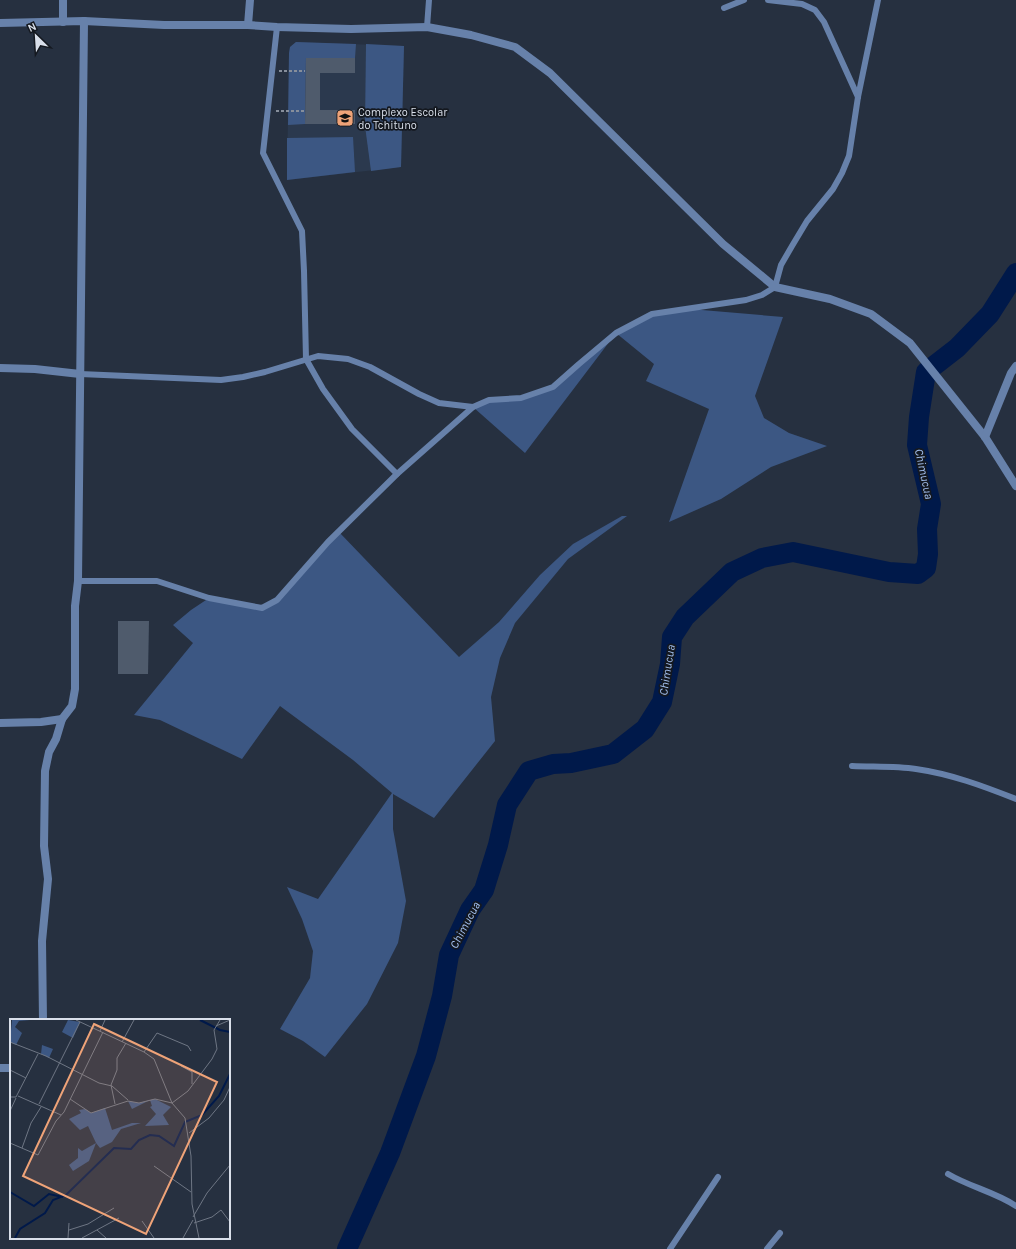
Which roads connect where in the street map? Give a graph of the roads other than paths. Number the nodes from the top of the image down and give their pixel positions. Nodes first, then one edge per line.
1 (63, 0) edge
2 (250, 0) edge
3 (429, 0) edge
4 (744, 0) edge
5 (768, 0) edge
6 (878, 0) edge
7 (724, 8) dead end
8 (63, 22) junction
9 (84, 22) junction
10 (0, 23) edge
11 (248, 25) junction
12 (427, 27) junction
13 (277, 28) junction
14 (858, 97) junction
15 (776, 287) junction
16 (306, 359) junction
17 (1016, 366) edge
18 (0, 368) edge
19 (80, 374) junction
20 (473, 407) junction
21 (985, 436) junction
22 (397, 474) junction
23 (1016, 486) edge
24 (78, 581) junction
25 (62, 719) junction
26 (0, 723) edge
27 (852, 766) dead end
28 (1016, 799) edge
29 (42, 1019) edge
30 (948, 1174) dead end
31 (718, 1177) dead end
32 (1016, 1206) edge
33 (780, 1234) dead end
34 (670, 1249) edge
35 (767, 1249) edge

1 - 8 street
2 - 11 street
3 - 12 lane
4 - 7 lane
5 - 14 lane
6 - 14 lane
8 - 9 street
8 - 10 street
9 - 11 street
9 - 19 street
11 - 13 street
12 - 13 street
12 - 15 street
13 - 16 lane
14 - 15 lane
15 - 20 lane
15 - 21 street
16 - 19 lane
16 - 20 lane
16 - 22 lane
17 - 21 street
18 - 19 street
19 - 24 street
20 - 22 lane
21 - 23 street
22 - 24 lane
24 - 25 street
25 - 26 street
25 - 29 street
27 - 28 lane
30 - 32 lane
31 - 34 lane
33 - 35 lane

